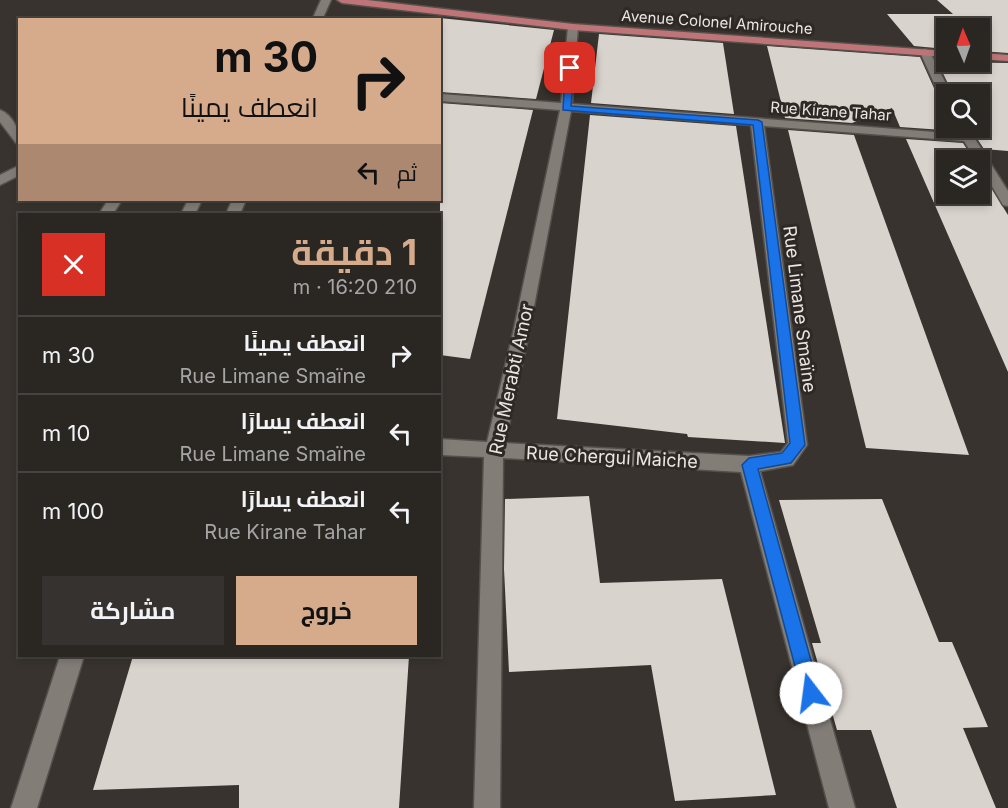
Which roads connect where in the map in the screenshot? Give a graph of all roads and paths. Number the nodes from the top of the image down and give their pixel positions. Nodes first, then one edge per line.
1 (326, 0) edge
2 (342, 0) edge
3 (318, 18) edge
4 (573, 27) junction
5 (925, 52) junction
6 (936, 53) edge
7 (990, 56) edge
8 (1008, 57) edge
9 (940, 84) edge
10 (441, 97) edge
11 (566, 108) junction
12 (0, 114) edge
13 (758, 122) junction
14 (936, 131) edge
15 (18, 137) edge
16 (968, 138) edge
17 (18, 171) edge
18 (0, 181) edge
19 (1008, 202) edge
20 (441, 447) edge
21 (494, 450) junction
22 (749, 465) junction
23 (72, 657) edge
24 (24, 808) edge
25 (487, 808) edge
26 (842, 808) edge

1 - 3 street
2 - 4 main road, Avenue Colonel Amirouche
4 - 5 main road, Avenue Colonel Amirouche
4 - 11 street, Rue Merabti Amor
5 - 6 main road, Avenue Colonel Amirouche
5 - 9 street
7 - 8 main road
10 - 11 street, Rue Kirane Tahar
11 - 13 street, Rue Kirane Tahar
11 - 21 street, Rue Merabti Amor
12 - 15 street
13 - 14 street, Rue Kirane Tahar
13 - 22 street, Rue Limane Smaïne
16 - 19 street
17 - 18 street
20 - 21 street, Rue Chergui Maiche
21 - 22 street, Rue Chergui Maiche
21 - 25 street, Rue Merabti Amor
22 - 26 street
23 - 24 street

